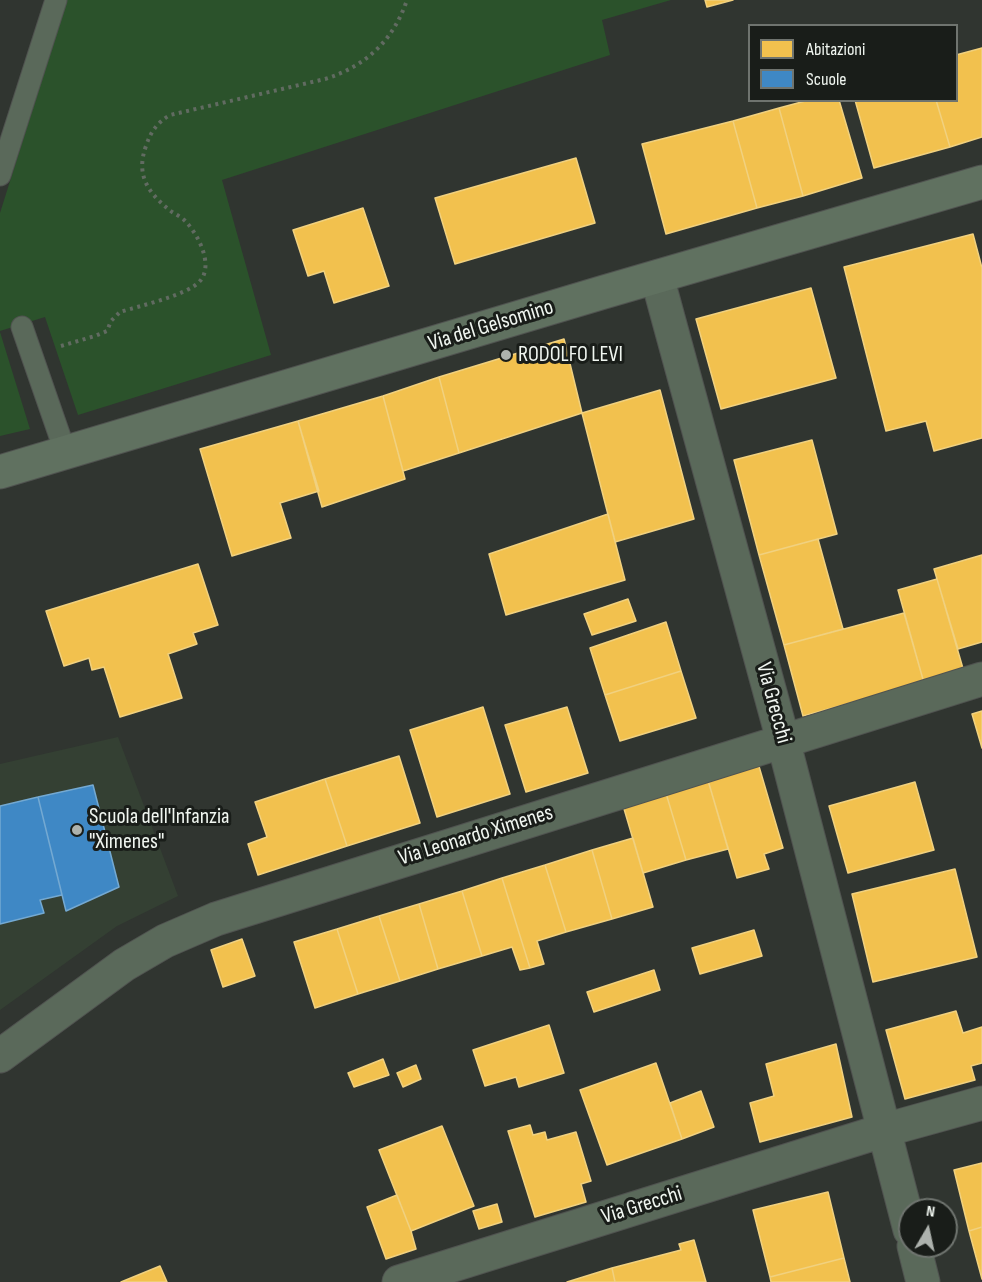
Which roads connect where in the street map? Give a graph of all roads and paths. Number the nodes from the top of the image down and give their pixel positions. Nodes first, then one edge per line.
1 (56, 0) edge
2 (407, 0) edge
3 (0, 175) edge
4 (982, 182) edge
5 (657, 277) junction
6 (22, 327) dead end
7 (32, 355) junction
8 (66, 454) junction
9 (0, 472) edge
10 (982, 679) edge
11 (783, 740) junction
12 (0, 1056) edge
13 (982, 1103) edge
14 (885, 1131) junction
15 (902, 1198) edge
16 (917, 1258) edge
17 (399, 1282) edge
18 (923, 1282) edge

1 - 3 lane
2 - 7 path
4 - 5 main road, Via del Gelsomino
5 - 8 main road, Via del Gelsomino
5 - 11 street, Via Grecchi
6 - 7 lane
7 - 8 lane
8 - 9 main road, Via del Gelsomino
10 - 11 street, Via Leonardo Ximenes
11 - 12 street, Via Leonardo Ximenes
11 - 14 street, Via Grecchi
13 - 14 street, Via Grecchi
14 - 15 street, Via Grecchi
14 - 17 street, Via Grecchi
16 - 18 street

